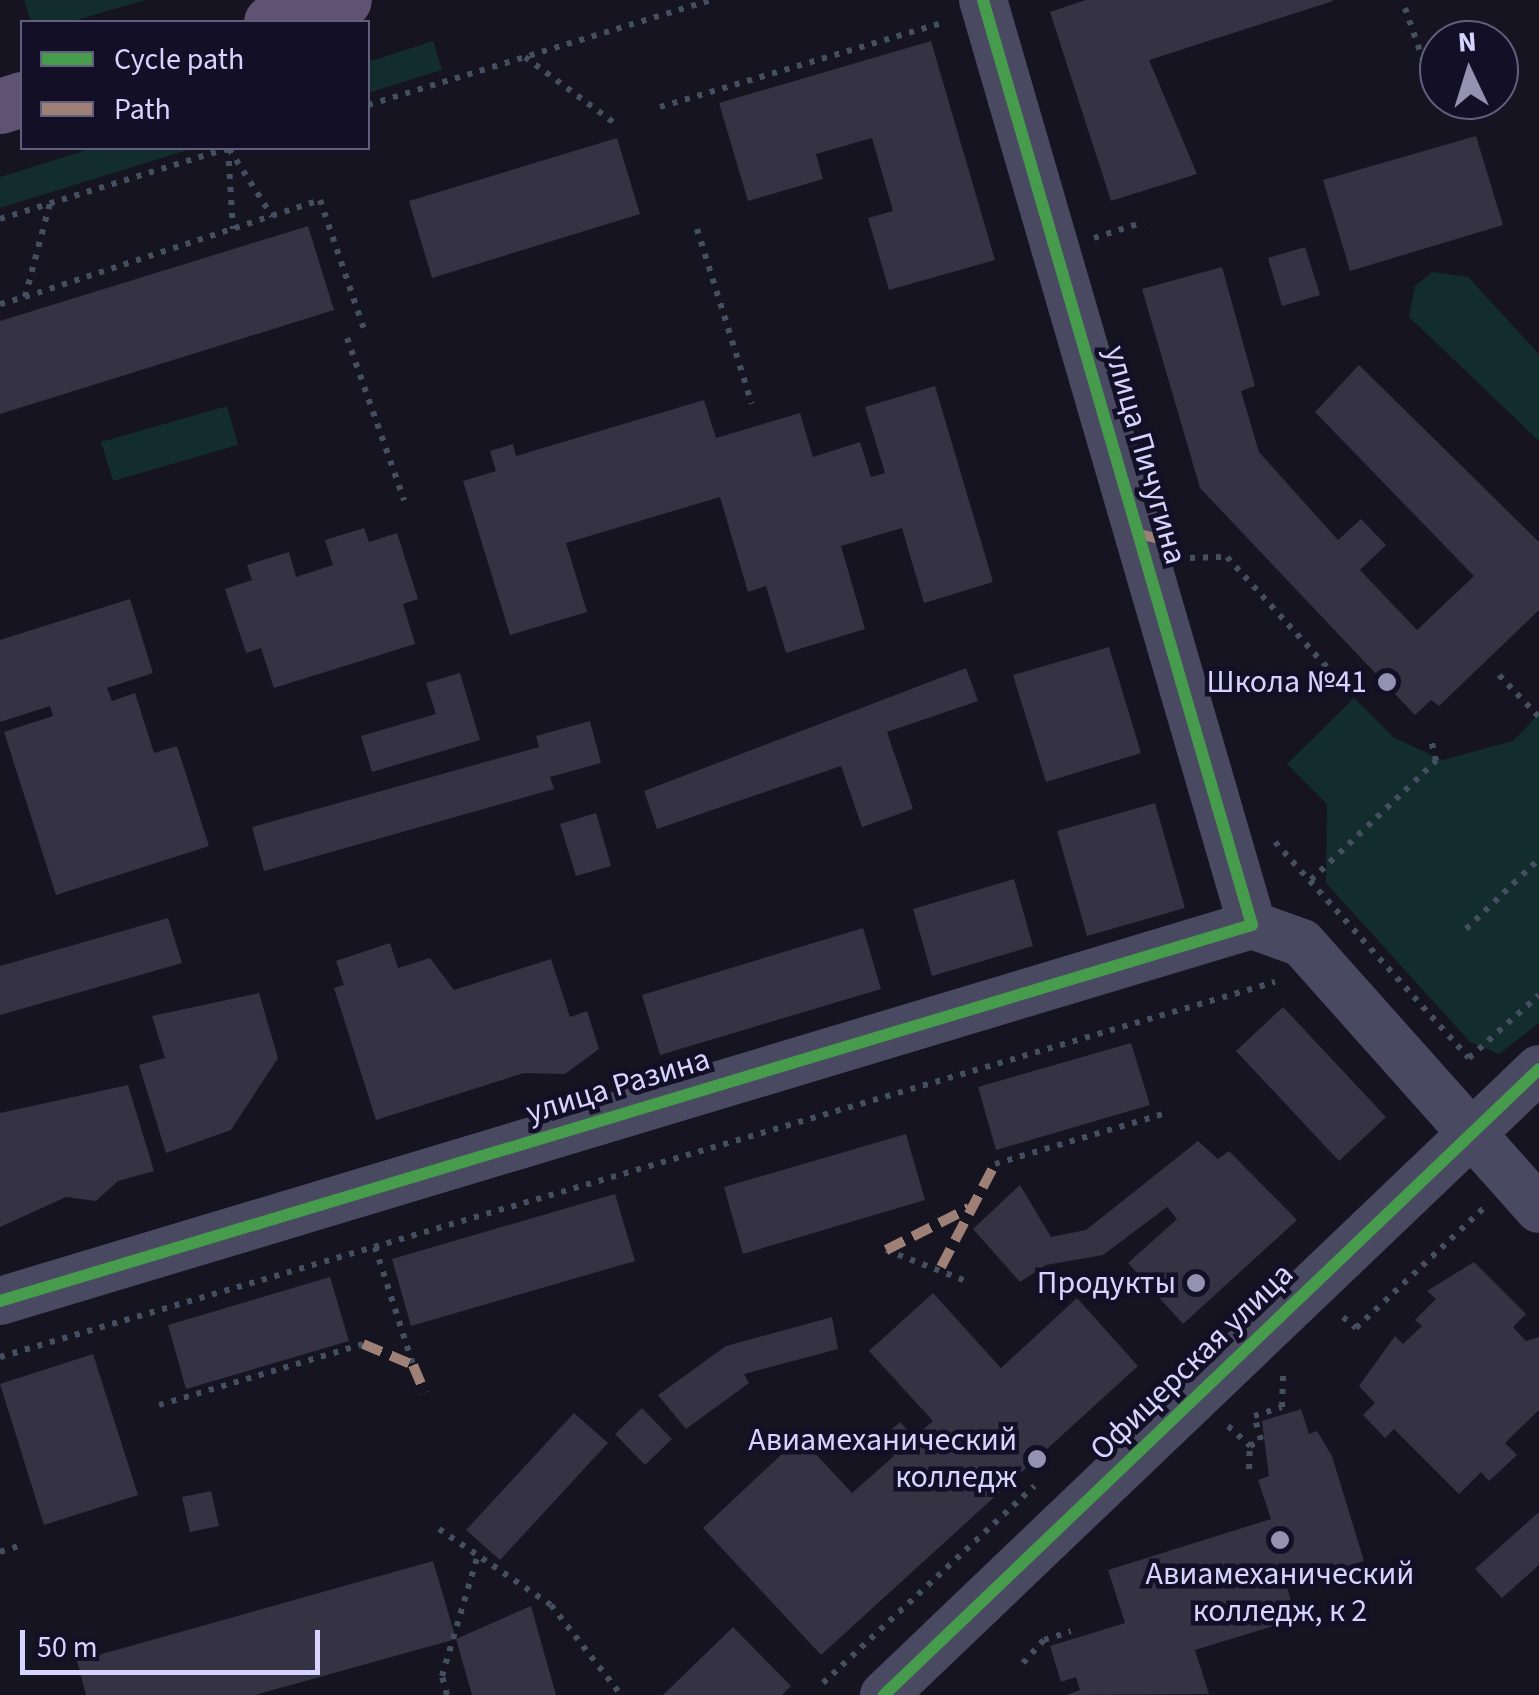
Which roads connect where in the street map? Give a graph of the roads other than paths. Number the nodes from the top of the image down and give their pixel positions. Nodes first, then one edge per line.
1 (344, 0) edge
2 (964, 11) edge
3 (277, 20) edge
4 (1252, 925) junction
5 (1539, 1069) edge
6 (1470, 1134) junction
7 (1539, 1210) edge
8 (0, 1301) edge
9 (884, 1695) edge

1 - 3 main road
2 - 4 street, улица Пичугина
4 - 6 street
4 - 8 street, улица Разина
5 - 6 street, Офицерская улица
6 - 7 street
6 - 9 street, Офицерская улица

